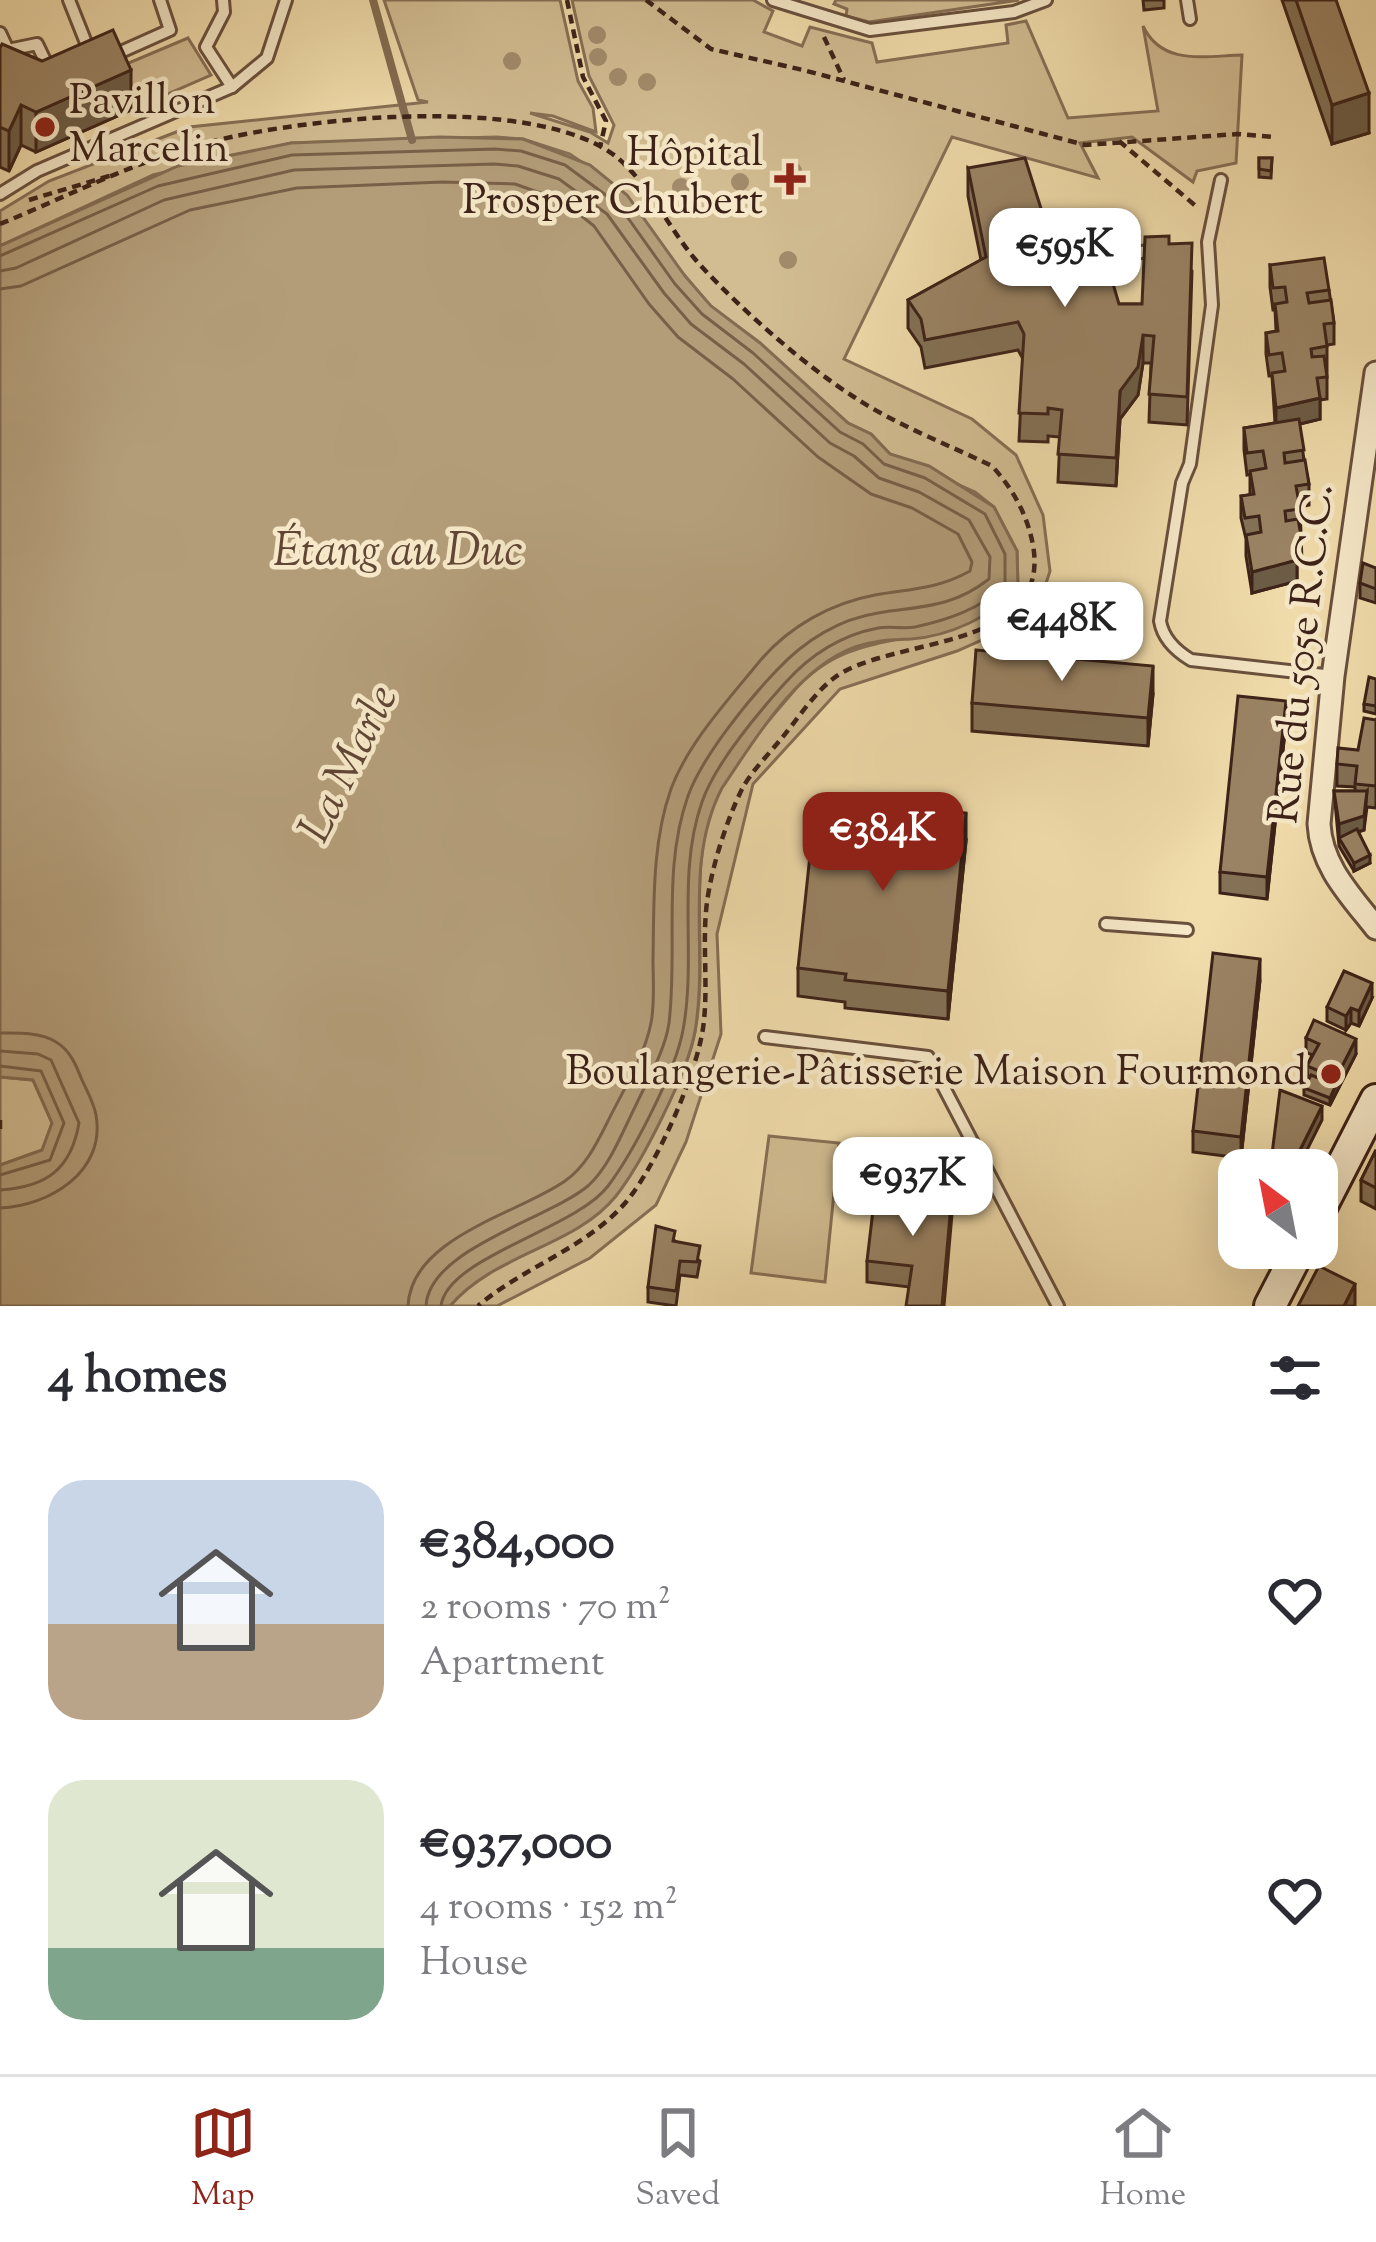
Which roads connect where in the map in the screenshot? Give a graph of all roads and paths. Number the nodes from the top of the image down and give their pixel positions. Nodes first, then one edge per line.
1 (69, 0) edge
2 (160, 0) edge
3 (224, 0) edge
4 (286, 0) edge
5 (566, 0) edge
6 (646, 0) edge
7 (773, 0) edge
8 (1046, 0) edge
9 (1187, 0) edge
10 (814, 15) junction
11 (1190, 19) dead end
12 (0, 34) edge
13 (74, 71) edge
14 (844, 80) junction
15 (232, 86) junction
16 (376, 110) dead end
17 (381, 120) junction
18 (1273, 137) dead end
19 (157, 139) dead end
20 (1119, 141) junction
21 (600, 147) junction
22 (162, 158) junction
23 (130, 171) junction
24 (1221, 180) dead end
25 (13, 187) junction
26 (0, 194) edge
27 (1213, 219) junction
28 (0, 224) edge
29 (1208, 242) junction
30 (1189, 244) edge
31 (1171, 248) edge
32 (1133, 254) dead end
33 (1376, 373) edge
34 (1333, 676) junction
35 (1106, 924) dead end
36 (1376, 928) edge
37 (1187, 930) dead end
38 (765, 1037) dead end
39 (1376, 1100) edge
40 (0, 1120) edge
41 (0, 1130) edge
42 (1338, 1174) edge
43 (1289, 1269) edge
44 (478, 1306) edge
45 (1058, 1306) edge
46 (1270, 1306) edge

1 - 2 lane
3 - 15 lane
4 - 15 lane
5 - 21 path
6 - 14 path
7 - 10 lane
8 - 10 lane
9 - 11 lane
10 - 14 path
12 - 13 lane
14 - 20 path
15 - 25 lane
16 - 17 path
17 - 21 path
17 - 22 path
18 - 20 path
19 - 22 path
20 - 27 path
21 - 44 path
22 - 23 path
23 - 25 path
23 - 28 path
24 - 27 lane
25 - 26 lane
27 - 29 lane
29 - 30 lane
29 - 34 lane
31 - 32 lane
33 - 34 street, Rue du 505e R.C.C.
34 - 36 street, Rue du 505e R.C.C.
35 - 37 lane
38 - 45 lane
39 - 42 main road
40 - 41 path
43 - 46 main road

